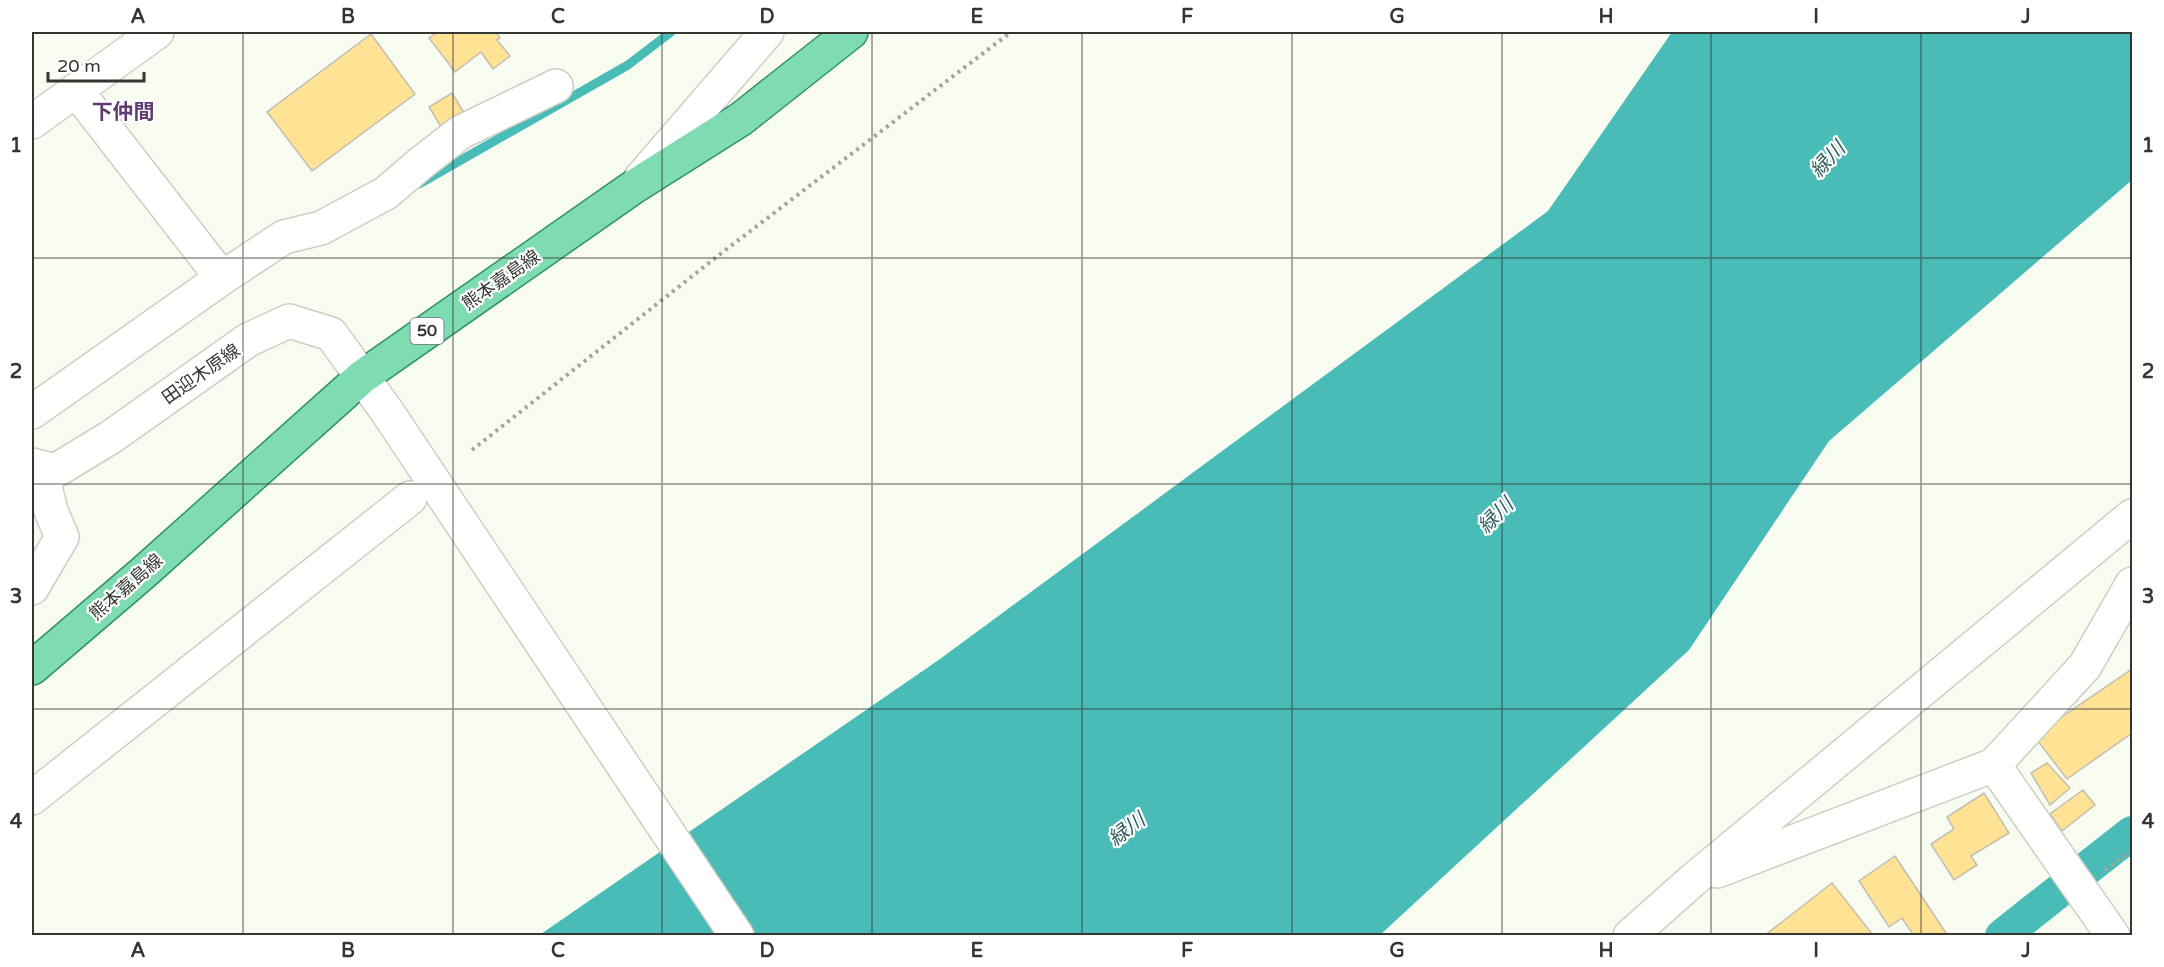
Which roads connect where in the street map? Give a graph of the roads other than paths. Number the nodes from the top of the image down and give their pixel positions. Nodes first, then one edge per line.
1 (157, 32) edge
2 (767, 32) edge
3 (851, 32) edge
4 (556, 86) dead end
5 (76, 90) junction
6 (32, 122) edge
7 (635, 186) junction
8 (222, 278) junction
9 (362, 377) junction
10 (32, 412) edge
11 (36, 466) edge
12 (410, 498) dead end
13 (2133, 516) edge
14 (2133, 584) edge
15 (32, 588) edge
16 (32, 668) edge
17 (1994, 765) junction
18 (32, 798) edge
19 (1693, 880) junction
20 (1635, 933) edge
21 (737, 936) edge
22 (2113, 936) edge

1 - 5 street
2 - 7 street
3 - 7 main road, 熊本嘉島線 / 50
4 - 8 street
5 - 6 street
5 - 8 street
7 - 9 main road, 熊本嘉島線 / 50
8 - 10 street
9 - 11 street, 田迎木原線
9 - 16 main road, 熊本嘉島線 / 50
9 - 21 street, 田迎木原線
11 - 15 street
12 - 18 street
13 - 19 street
14 - 17 street
17 - 19 street
17 - 22 street
19 - 20 street

